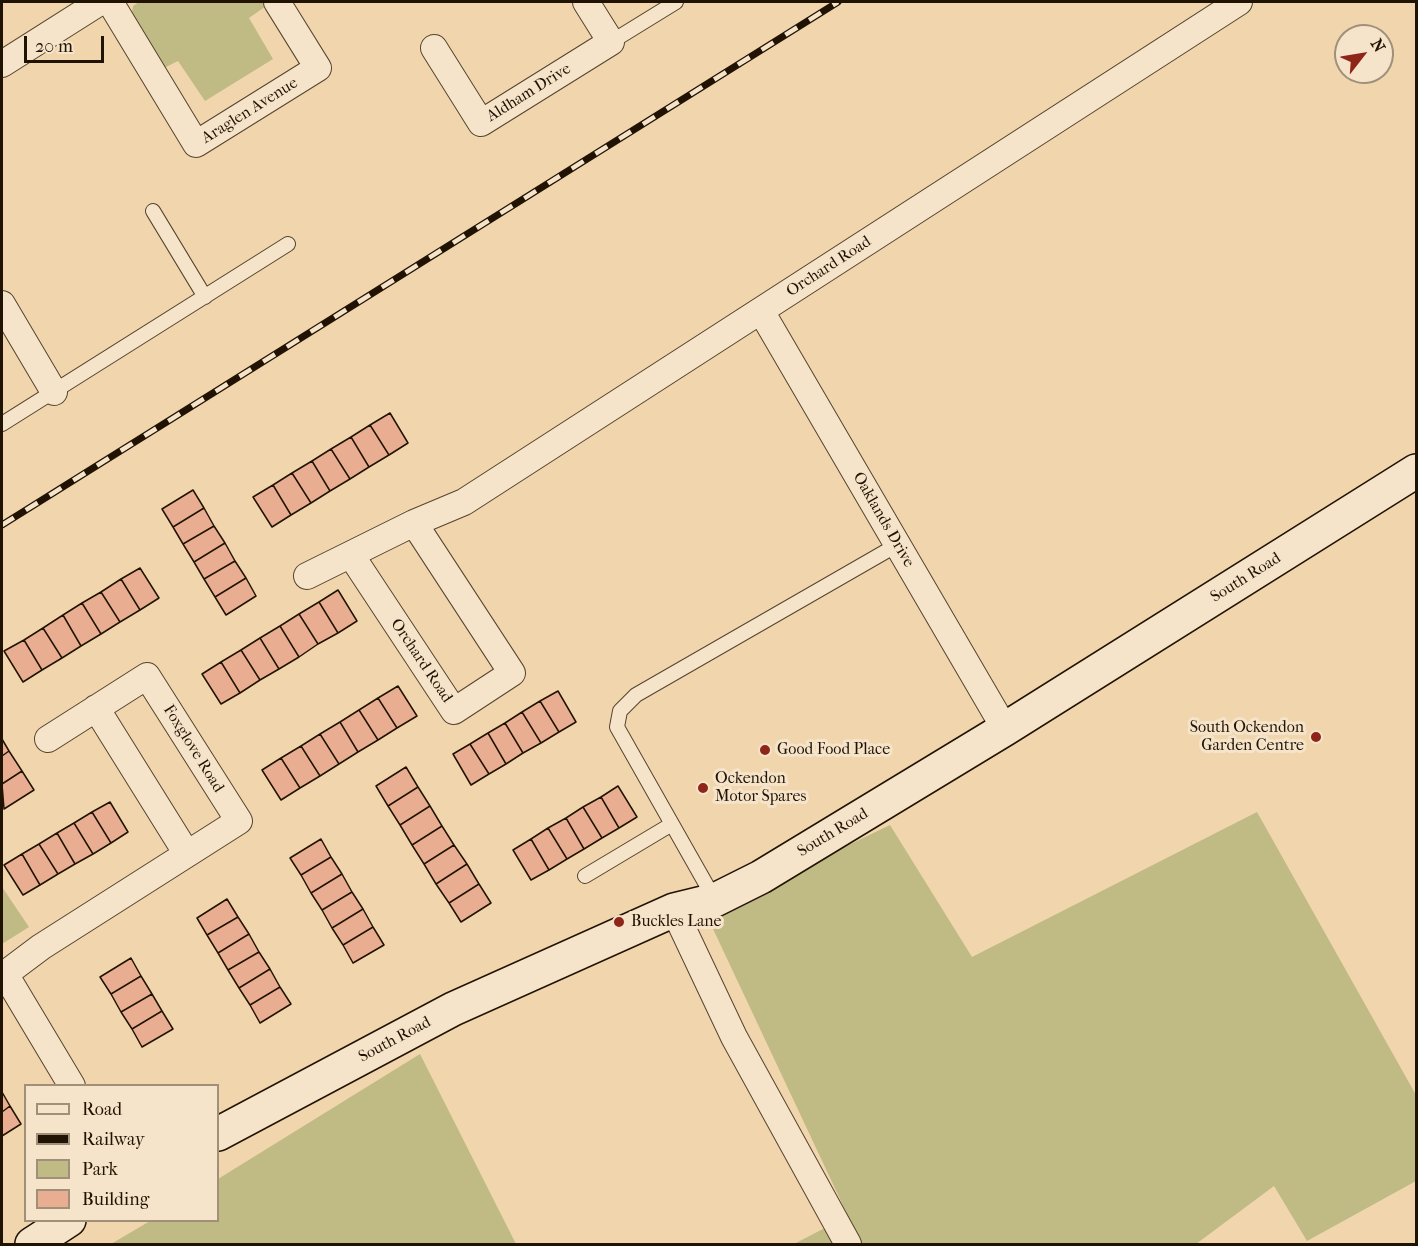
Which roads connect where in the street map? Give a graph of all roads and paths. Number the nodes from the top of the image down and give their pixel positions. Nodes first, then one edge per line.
1 (100, 2) edge
2 (110, 2) edge
3 (276, 2) edge
4 (586, 2) edge
5 (676, 2) edge
6 (1239, 2) edge
7 (611, 42) junction
8 (434, 48) dead end
9 (2, 64) edge
10 (153, 212) dead end
11 (288, 244) dead end
12 (205, 297) junction
13 (2, 304) edge
14 (761, 311) junction
15 (54, 392) junction
16 (2, 424) edge
17 (1416, 471) edge
18 (414, 523) junction
19 (897, 545) junction
20 (351, 555) junction
21 (308, 576) dead end
22 (96, 708) junction
23 (1005, 729) junction
24 (48, 739) dead end
25 (672, 824) junction
26 (187, 854) junction
27 (585, 876) dead end
28 (715, 900) junction
29 (674, 910) junction
30 (3, 975) edge
31 (71, 1084) edge
32 (219, 1133) edge
33 (67, 1222) edge
34 (32, 1245) edge
35 (848, 1245) edge

1 - 9 street
2 - 3 street, Araglen Avenue
4 - 7 street
5 - 7 lane
6 - 14 street, Orchard Road
7 - 8 street, Aldham Drive
10 - 12 lane
11 - 12 lane
12 - 15 lane
13 - 15 street
14 - 18 street, Orchard Road
14 - 19 street, Oaklands Drive
15 - 16 lane
17 - 23 main road, South Road
18 - 20 street, Orchard Road
18 - 20 street, Orchard Road
19 - 23 street, Oaklands Drive
19 - 25 lane
20 - 21 street, Orchard Road
22 - 24 street, Foxglove Road
22 - 26 street
22 - 26 street, Foxglove Road
23 - 28 main road, South Road
25 - 27 lane
25 - 28 lane
26 - 30 street, Foxglove Road
28 - 29 main road, South Road
29 - 32 main road, South Road
29 - 35 street
30 - 31 street, Foxglove Road
33 - 34 main road

